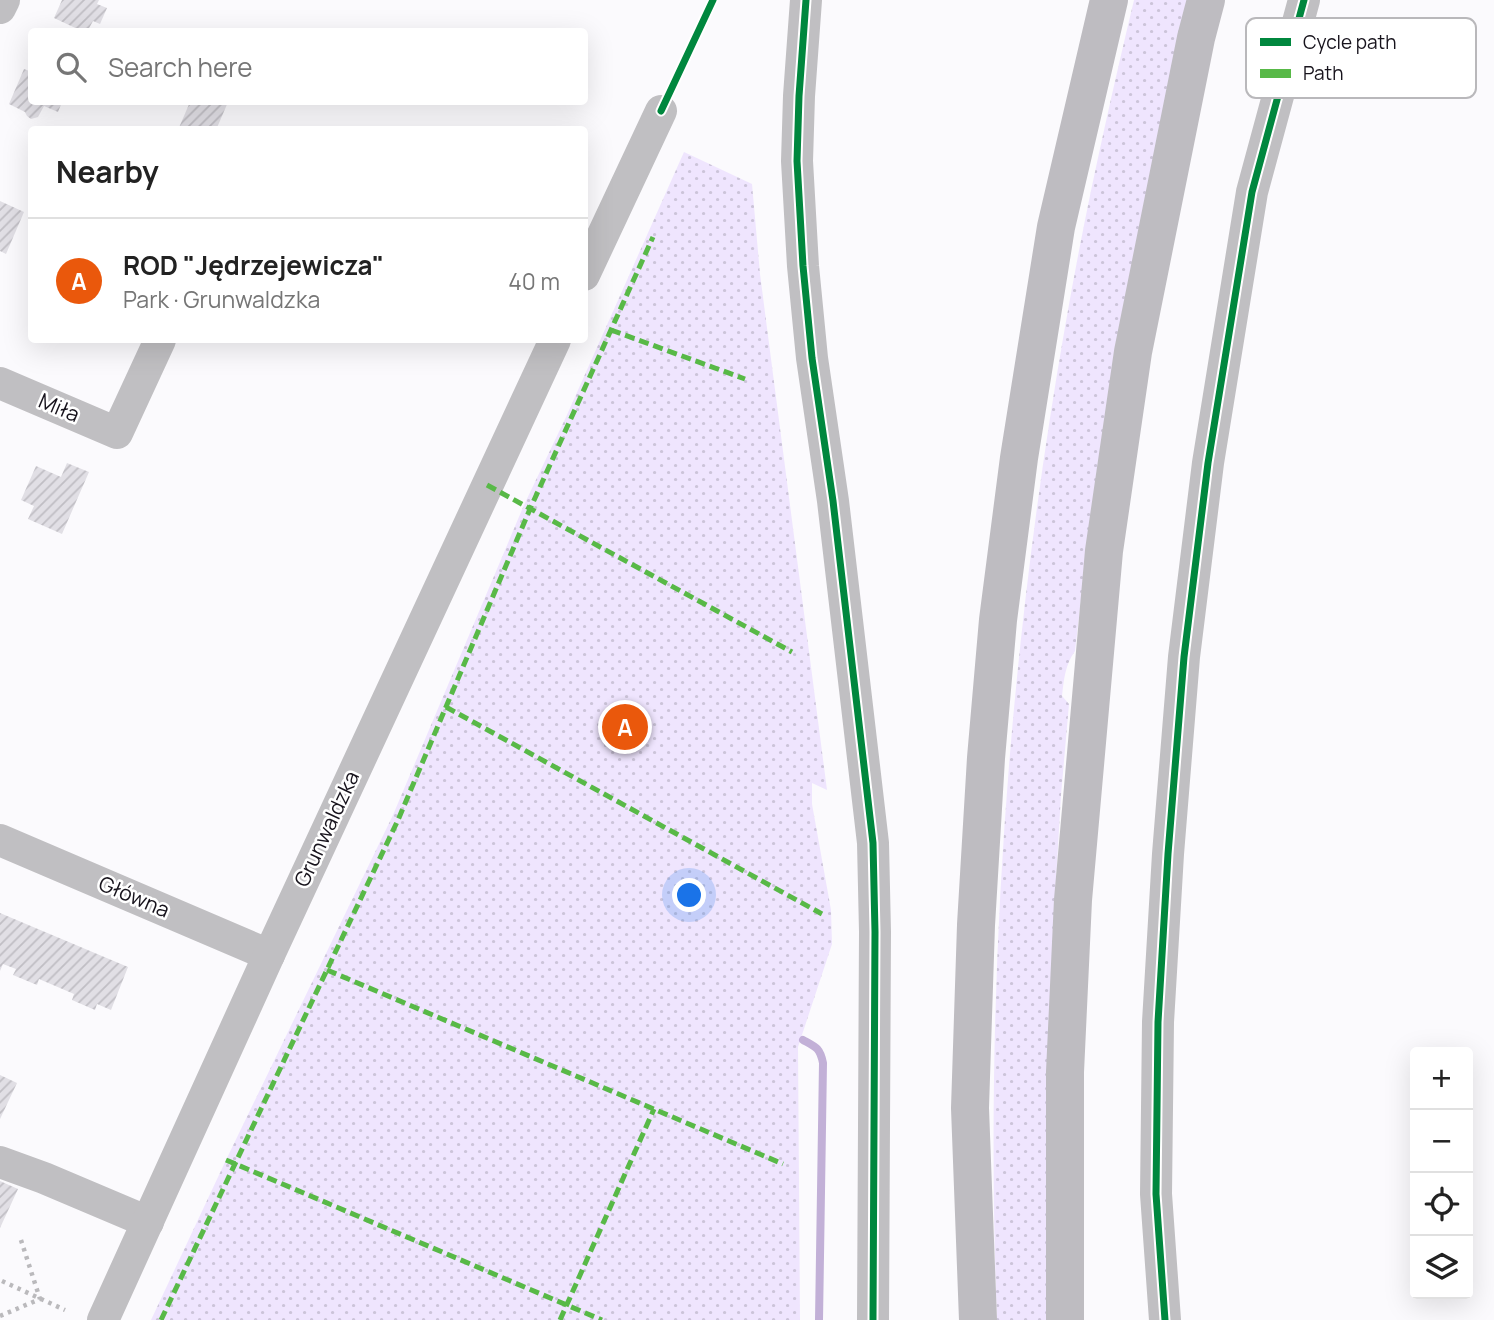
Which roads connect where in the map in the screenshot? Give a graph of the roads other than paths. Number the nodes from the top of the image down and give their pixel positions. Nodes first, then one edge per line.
1 (4, 0) edge
2 (806, 0) edge
3 (1109, 0) edge
4 (1206, 0) edge
5 (1304, 0) edge
6 (0, 8) edge
7 (1299, 18) edge
8 (1277, 98) edge
9 (661, 111) dead end
10 (588, 266) edge
11 (159, 343) edge
12 (554, 343) edge
13 (0, 383) edge
14 (0, 841) edge
15 (269, 955) junction
16 (0, 1162) edge
17 (148, 1223) junction
18 (103, 1320) edge
19 (873, 1320) edge
20 (978, 1320) edge
21 (1065, 1320) edge
22 (1165, 1320) edge

1 - 6 street
2 - 19 street
3 - 20 highway
4 - 21 highway
5 - 7 street
8 - 22 street
9 - 10 street
11 - 13 street, Miła
12 - 15 street, Grunwaldzka
14 - 15 street, Główna
15 - 17 street, Grunwaldzka
16 - 17 street
17 - 18 street, Grunwaldzka

